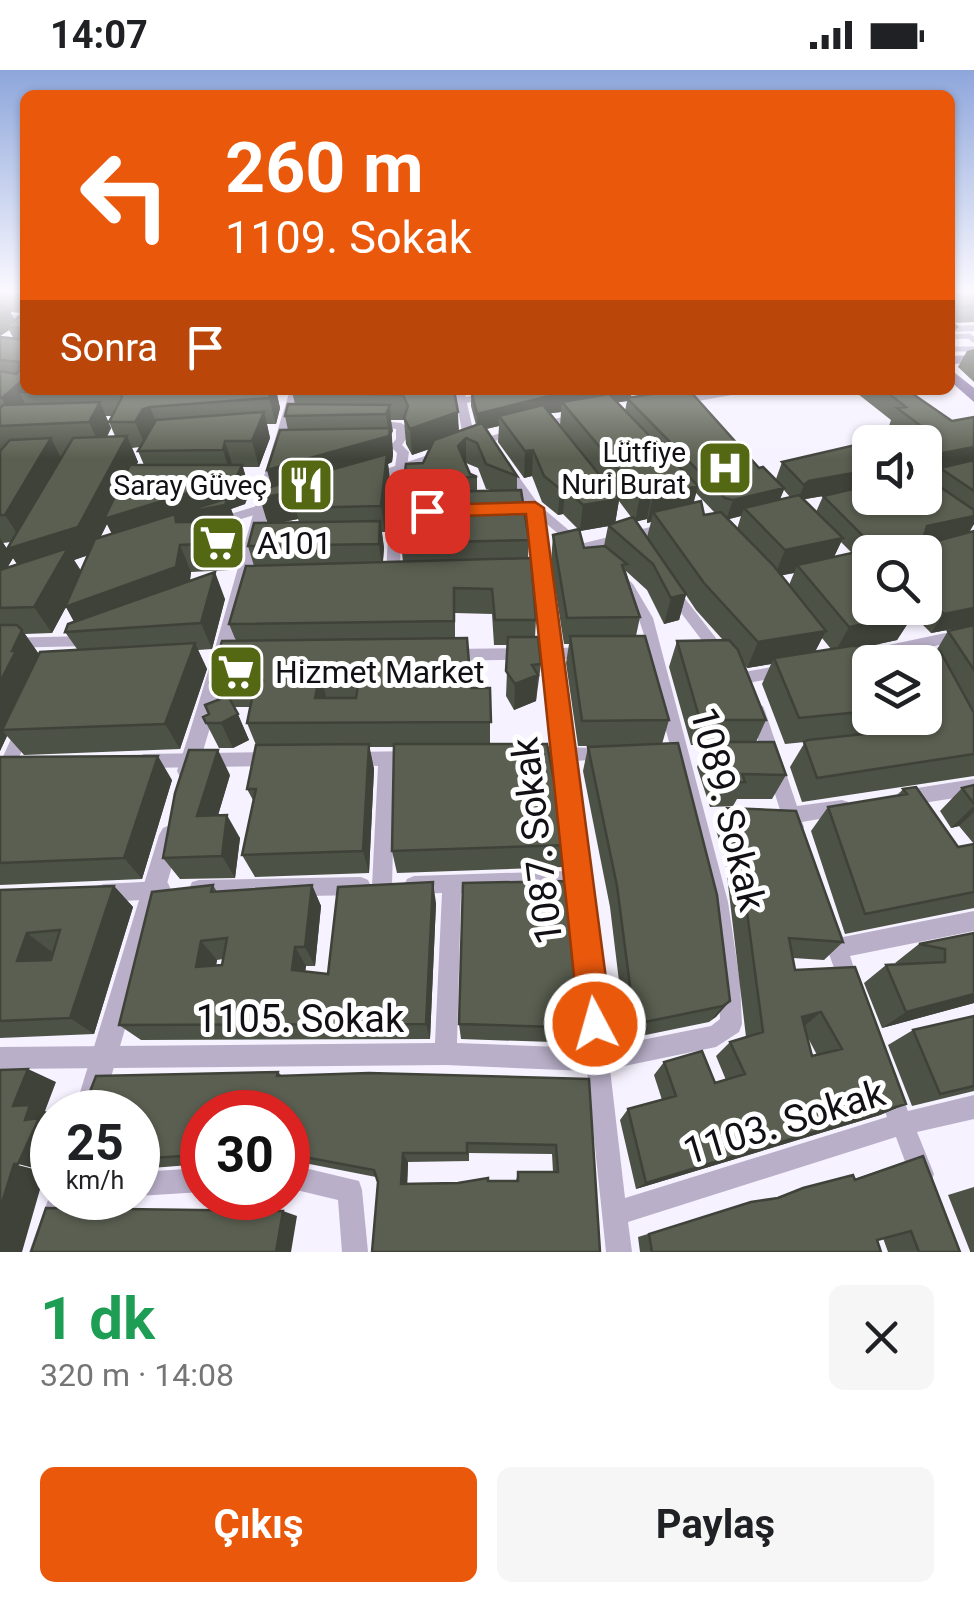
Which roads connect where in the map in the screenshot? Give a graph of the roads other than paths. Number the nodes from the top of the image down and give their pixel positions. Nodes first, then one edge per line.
1 (955, 377) edge
2 (955, 392) edge
3 (460, 395) edge
4 (709, 395) edge
5 (295, 396) edge
6 (974, 396) edge
7 (688, 399) junction
8 (424, 401) edge
9 (276, 402) edge
10 (312, 402) edge
11 (668, 402) edge
12 (974, 409) edge
13 (701, 413) edge
14 (593, 414) edge
15 (544, 422) junction
16 (366, 423) edge
17 (303, 424) edge
18 (285, 427) junction
19 (266, 431) edge
20 (556, 436) edge
21 (485, 437) junction
22 (470, 443) junction
23 (396, 446) junction
24 (357, 447) edge
25 (298, 448) edge
26 (279, 449) junction
27 (402, 468) junction
28 (268, 483) junction
29 (211, 484) edge
30 (348, 484) edge
31 (487, 503) edge
32 (269, 507) junction
33 (528, 508) junction
34 (395, 512) junction
35 (413, 512) edge
36 (623, 521) edge
37 (689, 521) edge
38 (207, 526) edge
39 (634, 535) junction
40 (394, 540) junction
41 (376, 541) edge
42 (583, 548) junction
43 (645, 551) edge
44 (540, 556) junction
45 (524, 574) edge
46 (542, 574) junction
47 (412, 577) edge
48 (374, 578) edge
49 (393, 578) junction
50 (666, 583) edge
51 (974, 632) edge
52 (111, 633) edge
53 (914, 636) junction
54 (0, 643) edge
55 (899, 645) edge
56 (920, 645) edge
57 (603, 653) edge
58 (552, 654) junction
59 (436, 655) edge
60 (847, 660) edge
61 (852, 661) edge
62 (795, 670) edge
63 (744, 678) junction
64 (29, 718) edge
65 (893, 735) edge
66 (872, 745) edge
67 (565, 754) junction
68 (623, 754) edge
69 (506, 756) edge
70 (427, 758) edge
71 (288, 759) edge
72 (328, 759) edge
73 (387, 759) junction
74 (190, 760) junction
75 (116, 762) edge
76 (8, 771) edge
77 (974, 787) edge
78 (782, 816) junction
79 (802, 849) edge
80 (580, 880) junction
81 (452, 884) junction
82 (382, 886) junction
83 (155, 890) junction
84 (78, 894) edge
85 (825, 916) edge
86 (974, 922) edge
87 (836, 949) junction
88 (856, 1002) edge
89 (446, 1054) junction
90 (104, 1055) junction
91 (0, 1058) edge
92 (599, 1060) junction
93 (882, 1072) edge
94 (94, 1090) edge
95 (974, 1107) edge
96 (901, 1124) junction
97 (310, 1181) edge
98 (931, 1197) edge
99 (617, 1213) junction
100 (55, 1220) edge
101 (44, 1252) edge
102 (354, 1252) edge
103 (619, 1252) edge

1 - 6 main road
2 - 12 main road
3 - 8 street
3 - 22 street
4 - 7 street
5 - 9 street
5 - 10 street
5 - 18 street
7 - 11 street
7 - 13 street
14 - 15 street
15 - 20 street
15 - 21 street
16 - 23 street
17 - 18 street
18 - 19 street
18 - 26 street
21 - 22 street
21 - 33 street, 1087. Sokak
22 - 27 street
23 - 24 street
23 - 27 street
25 - 26 street
26 - 28 street
27 - 30 street
27 - 34 street
28 - 29 street
28 - 32 street
31 - 33 street
32 - 38 street
32 - 74 street
33 - 42 street, 1089. Sokak
33 - 44 street, 1087. Sokak
34 - 35 street
34 - 40 street
36 - 39 street
37 - 39 street
39 - 42 street
39 - 43 street
40 - 41 street
40 - 49 street
42 - 44 street
42 - 92 street, 1089. Sokak
44 - 46 street, 1087. Sokak
45 - 46 street
46 - 58 street, 1087. Sokak
47 - 49 street
48 - 49 street
50 - 63 street
51 - 53 street
52 - 54 street
53 - 55 street
53 - 56 street
57 - 58 street
58 - 59 street
58 - 67 street, 1087. Sokak
60 - 61 street
62 - 63 street
63 - 78 street
64 - 76 street
65 - 66 street
67 - 68 street
67 - 69 street
67 - 80 street, 1087. Sokak
70 - 73 street
71 - 74 street
72 - 73 street
73 - 82 street
74 - 75 street
74 - 83 street
77 - 78 street
78 - 79 street
80 - 81 street
80 - 92 street, 1087. Sokak
81 - 82 street
81 - 89 street
82 - 83 street
83 - 84 street
83 - 90 street
85 - 87 street
86 - 87 street
87 - 88 street
89 - 90 street, 1105. Sokak
89 - 92 street, 1105. Sokak
90 - 91 street, 1105. Sokak
90 - 94 street
92 - 99 street, 1087. Sokak
93 - 96 street
95 - 96 street, 1103. Sokak
96 - 98 street
96 - 99 street, 1103. Sokak
97 - 102 street
99 - 103 street, 1087. Sokak
100 - 101 street

